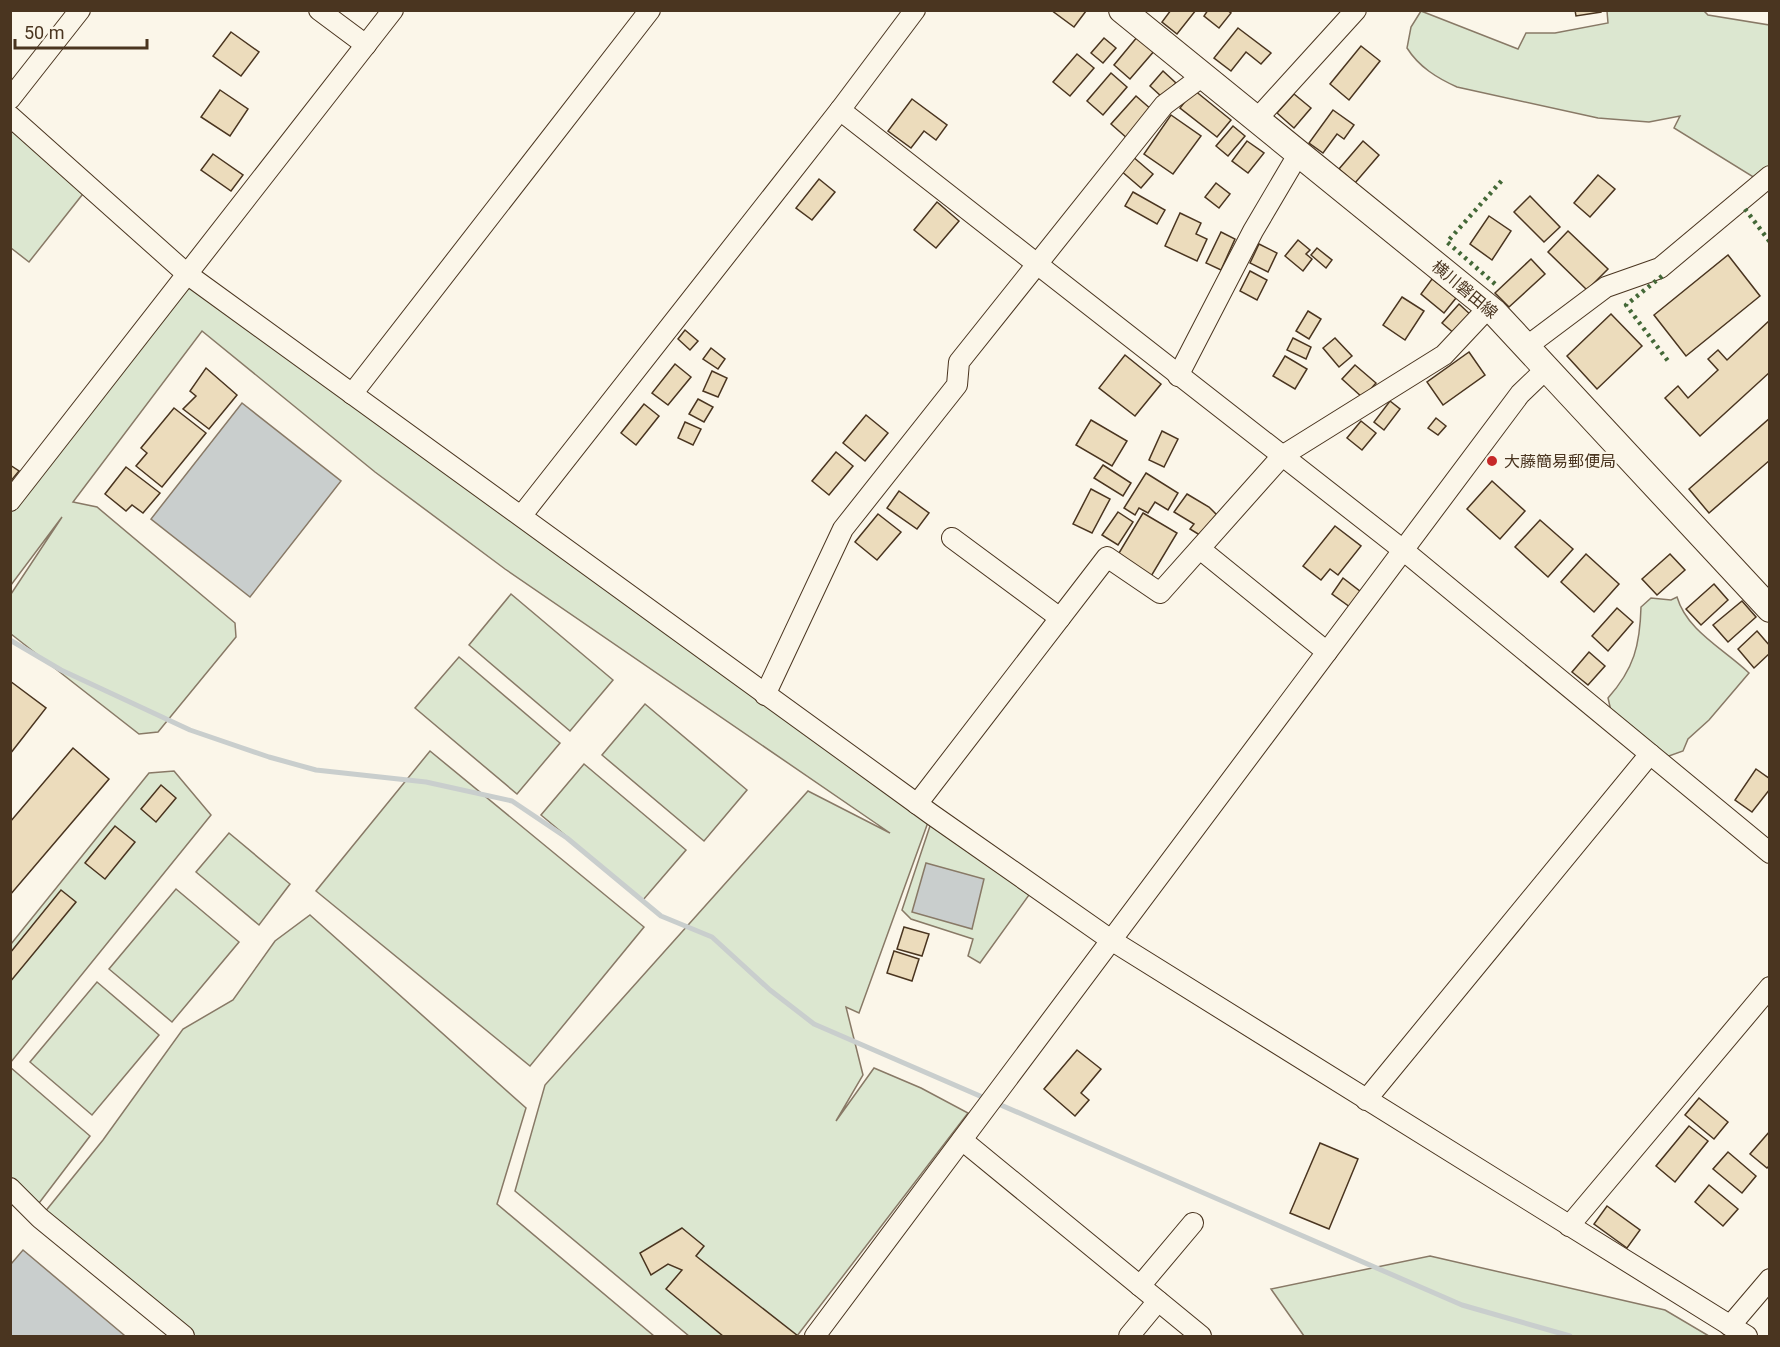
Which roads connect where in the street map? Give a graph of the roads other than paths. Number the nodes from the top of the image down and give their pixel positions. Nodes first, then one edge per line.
1 (80, 10) edge
2 (319, 10) edge
3 (393, 10) edge
4 (650, 10) edge
5 (915, 10) edge
6 (1122, 10) edge
7 (1356, 10) edge
8 (366, 45) junction
9 (1204, 75) junction
10 (840, 110) junction
11 (11, 114) edge
12 (1257, 119) junction
13 (1299, 153) junction
14 (1770, 176) edge
15 (1035, 264) junction
16 (187, 274) junction
17 (1489, 307) junction
18 (1526, 347) junction
19 (1546, 369) junction
20 (1178, 376) junction
21 (352, 394) junction
22 (1282, 456) junction
23 (10, 501) edge
24 (522, 515) junction
25 (952, 538) dead end
26 (1200, 549) junction
27 (1403, 550) junction
28 (1770, 609) edge
29 (1060, 618) junction
30 (1327, 652) junction
31 (765, 695) junction
32 (1650, 754) junction
33 (917, 804) junction
34 (1770, 853) edge
35 (1111, 940) junction
36 (1770, 987) edge
37 (1366, 1100) junction
38 (962, 1140) junction
39 (10, 1188) edge
40 (1193, 1223) dead end
41 (1569, 1226) junction
42 (1770, 1279) edge
43 (1140, 1286) junction
44 (1158, 1301) junction
45 (1730, 1326) junction
46 (184, 1336) edge
47 (815, 1336) edge
48 (1129, 1336) edge
49 (1201, 1336) edge
50 (1747, 1336) edge

1 - 11 street
2 - 8 street
3 - 8 street
4 - 21 street
5 - 10 street
6 - 9 main road, 横川磐田線
7 - 12 street
8 - 16 street
9 - 12 main road, 横川磐田線
9 - 15 street
10 - 15 street
10 - 24 street
11 - 16 street
12 - 13 main road, 横川磐田線
13 - 17 main road, 横川磐田線
13 - 20 street
14 - 18 street
15 - 20 street
15 - 31 street
16 - 21 street
16 - 23 street
17 - 18 main road, 横川磐田線
17 - 22 street
18 - 19 main road, 横川磐田線
19 - 27 street
19 - 28 main road, 横川磐田線
20 - 22 street
21 - 24 street
22 - 26 street
22 - 27 street
24 - 31 street
25 - 29 street
26 - 29 street
26 - 30 street
27 - 30 street
27 - 32 street
29 - 33 street
30 - 35 street
31 - 33 street
32 - 34 street
32 - 37 street
33 - 35 street
35 - 37 street
35 - 38 street
36 - 41 street
37 - 41 street
38 - 43 street
38 - 47 street
39 - 46 street
40 - 43 street
41 - 45 street
42 - 45 street
43 - 44 street
44 - 48 street
44 - 49 street
45 - 50 street

